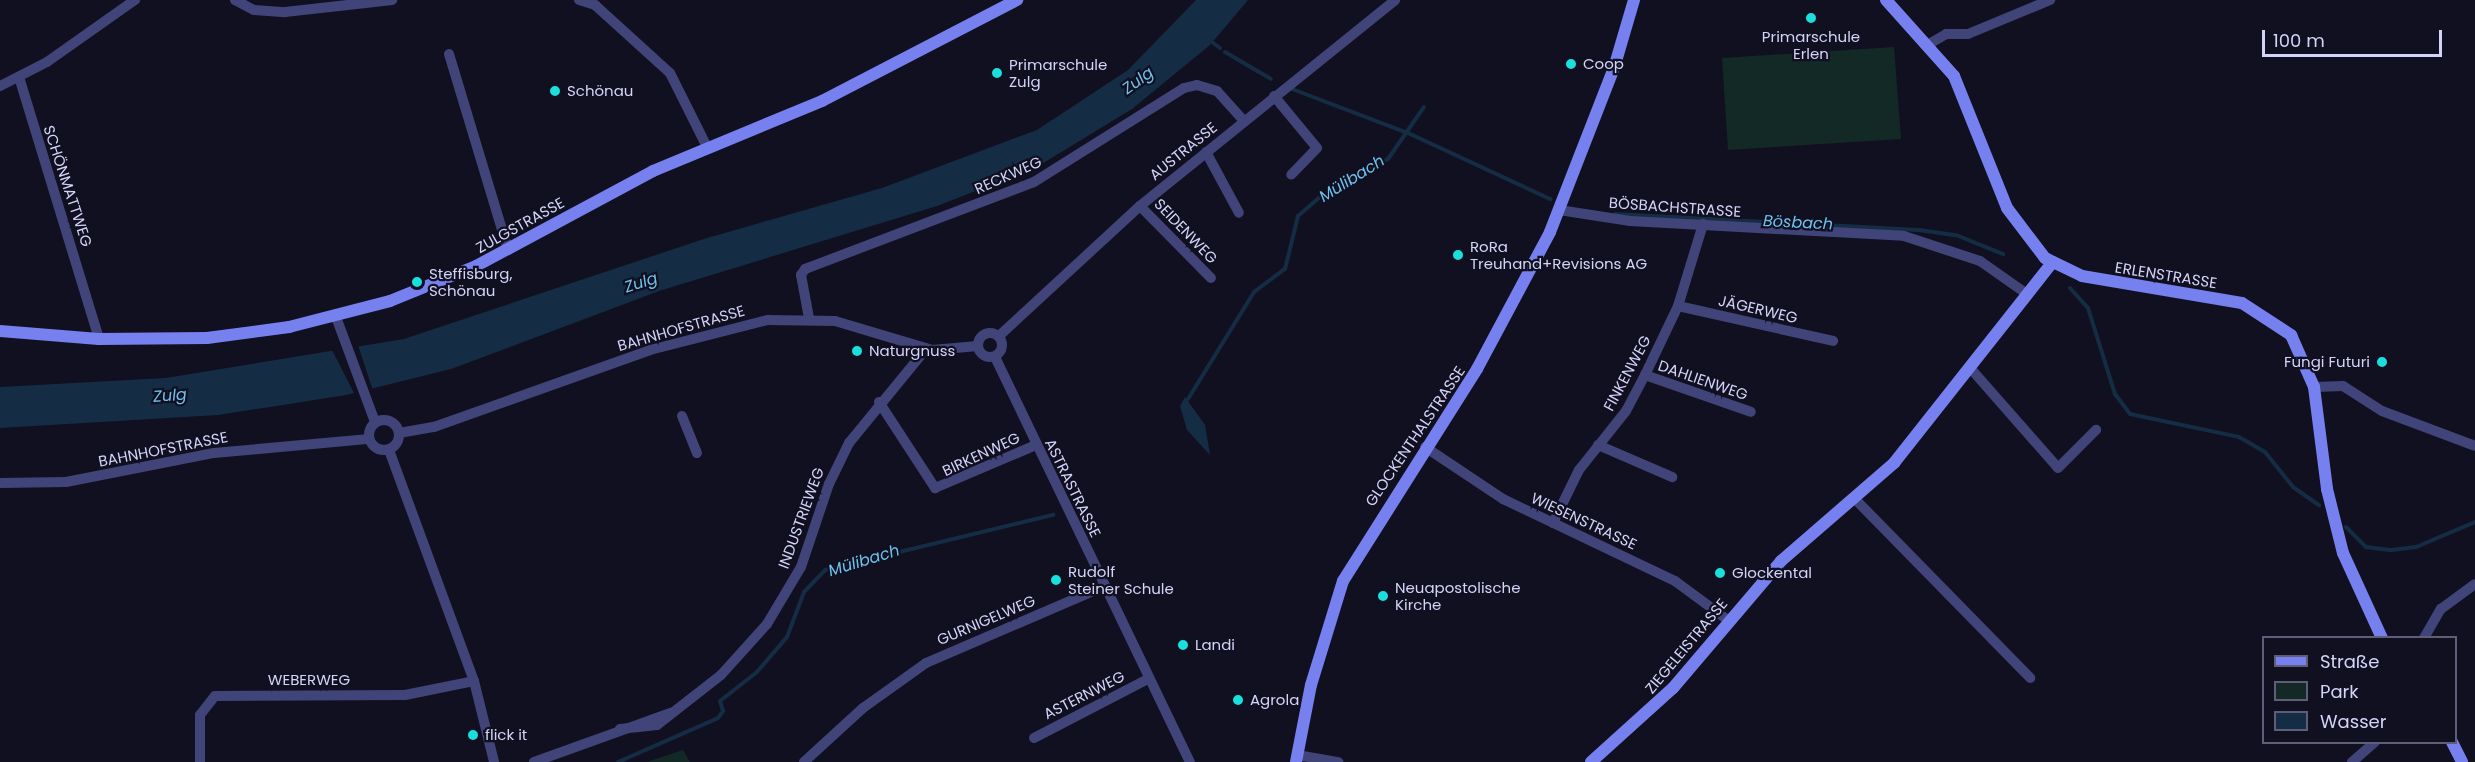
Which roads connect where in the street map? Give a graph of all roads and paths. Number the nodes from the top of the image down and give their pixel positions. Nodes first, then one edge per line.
1 (135, 0) edge
2 (235, 0) edge
3 (392, 0) edge
4 (579, 0) edge
5 (1017, 0) edge
6 (1395, 0) edge
7 (1634, 0) edge
8 (1886, 0) edge
9 (2050, 0) edge
10 (598, 2) edge
11 (1929, 44) junction
12 (449, 54) dead end
13 (19, 77) junction
14 (0, 86) edge
15 (1274, 96) junction
16 (1244, 121) junction
17 (707, 147) junction
18 (1206, 152) junction
19 (1291, 175) dead end
20 (1140, 206) junction
21 (1559, 210) junction
22 (1239, 213) dead end
23 (1703, 224) junction
24 (508, 250) junction
25 (2052, 263) junction
26 (1211, 278) dead end
27 (2027, 294) junction
28 (1678, 306) junction
29 (336, 317) junction
30 (809, 318) junction
31 (0, 331) edge
32 (999, 336) junction
33 (99, 339) junction
34 (1833, 340) dead end
35 (978, 346) junction
36 (926, 349) junction
37 (995, 357) junction
38 (1972, 370) junction
39 (1645, 375) junction
40 (2314, 387) junction
41 (879, 402) junction
42 (1751, 412) dead end
43 (682, 416) dead end
44 (375, 422) junction
45 (2096, 430) dead end
46 (399, 434) junction
47 (369, 439) junction
48 (1036, 445) junction
49 (1598, 445) junction
50 (2475, 446) edge
51 (1425, 447) junction
52 (389, 450) junction
53 (697, 453) dead end
54 (1672, 477) dead end
55 (0, 483) edge
56 (1854, 498) junction
57 (1553, 523) junction
58 (2475, 584) edge
59 (1105, 586) junction
60 (1729, 621) junction
61 (2381, 636) edge
62 (2425, 636) edge
63 (2030, 678) dead end
64 (1148, 679) junction
65 (474, 681) junction
66 (1034, 738) dead end
67 (2373, 744) edge
68 (2453, 744) edge
69 (1297, 758) edge
70 (200, 762) edge
71 (494, 762) edge
72 (534, 762) edge
73 (804, 762) edge
74 (1190, 762) edge
75 (1338, 762) edge
76 (1591, 762) edge
77 (2352, 762) edge
78 (2462, 762) edge

1 - 13 street
2 - 3 street
4 - 10 street
5 - 17 street, ZULGSTRASSE
6 - 15 street, AUSTRASSE
7 - 21 street, GLOCKENTHALSTRASSE
8 - 11 street, ERLENSTRASSE
9 - 11 street
10 - 17 street
11 - 25 street, ERLENSTRASSE
12 - 24 street
13 - 14 street
13 - 33 street, SCHÖNMATTWEG
15 - 16 street, AUSTRASSE
15 - 19 street
16 - 18 street, AUSTRASSE
16 - 30 street, RECKWEG
17 - 24 street, ZULGSTRASSE
18 - 20 street, AUSTRASSE
18 - 22 street
20 - 26 street, SEIDENWEG
20 - 32 street, AUSTRASSE
21 - 23 street, BÖSBACHSTRASSE
21 - 51 street, GLOCKENTHALSTRASSE
23 - 27 street, BÖSBACHSTRASSE
23 - 28 street, FINKENWEG
24 - 29 street, ZULGSTRASSE
25 - 27 street, ZIEGELEISTRASSE
25 - 40 street, ERLENSTRASSE
27 - 38 street, ZIEGELEISTRASSE
28 - 34 street, JÄGERWEG
28 - 39 street, FINKENWEG
29 - 33 street, ZULGSTRASSE
29 - 44 street
30 - 36 street, BAHNHOFSTRASSE
30 - 46 street, BAHNHOFSTRASSE
31 - 33 street, ZULGSTRASSE
32 - 35 street
32 - 37 street
35 - 36 street, BAHNHOFSTRASSE
35 - 37 street
36 - 41 street, INDUSTRIEWEG
37 - 48 street, ASTRASTRASSE
38 - 45 street
38 - 56 street, ZIEGELEISTRASSE
39 - 42 street, DAHLIENWEG
39 - 49 street, FINKENWEG
40 - 50 street
40 - 61 street, ERLENSTRASSE
41 - 48 street, BIRKENWEG
41 - 72 street, INDUSTRIEWEG
43 - 53 street
44 - 46 street
44 - 47 street
46 - 52 street
47 - 52 street
47 - 55 street, BAHNHOFSTRASSE
48 - 59 street, ASTRASTRASSE
49 - 54 street
49 - 57 street, FINKENWEG
51 - 57 street, WIESENSTRASSE
51 - 69 street, GLOCKENTHALSTRASSE
52 - 65 street
56 - 60 street, ZIEGELEISTRASSE
56 - 63 street
57 - 60 street, WIESENSTRASSE
58 - 62 street
59 - 64 street, ASTRASTRASSE
59 - 73 street, GURNIGELWEG
60 - 76 street, ZIEGELEISTRASSE
64 - 66 street, ASTERNWEG
64 - 74 street, ASTRASTRASSE
65 - 70 street, WEBERWEG
65 - 71 street
67 - 77 street
68 - 78 street
69 - 75 street

